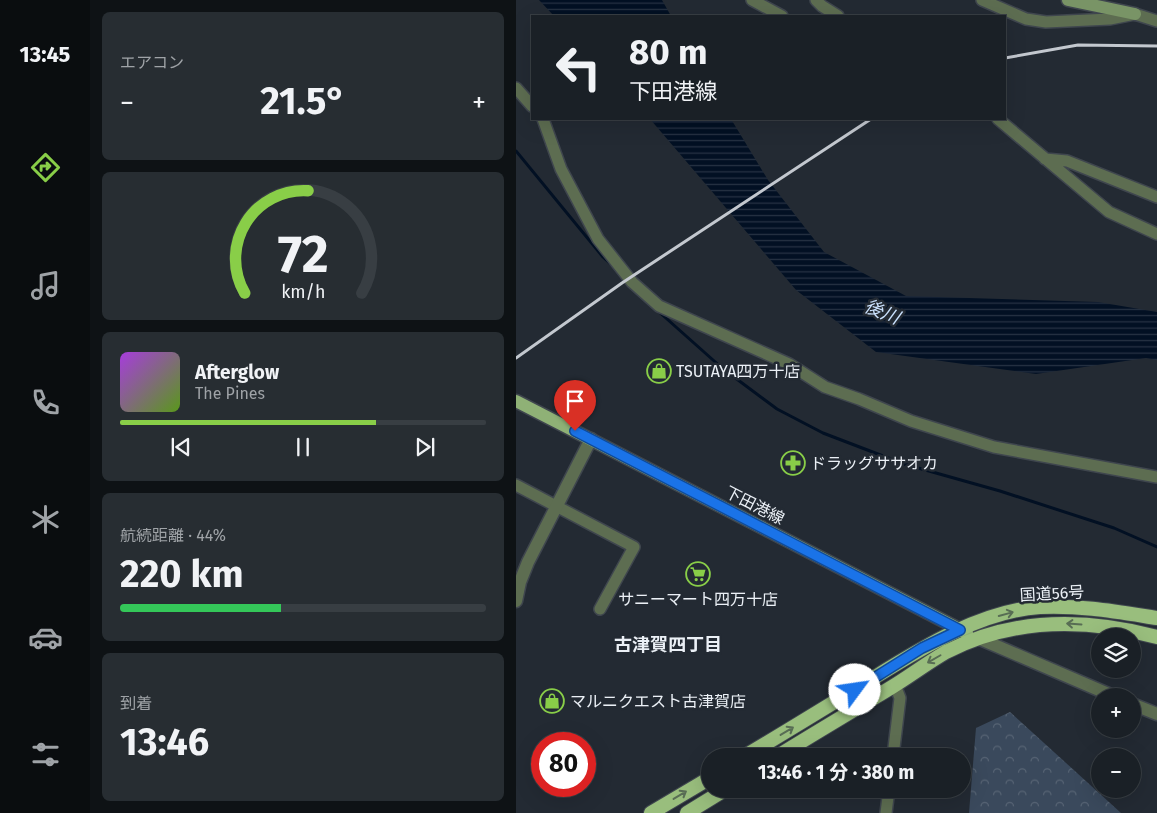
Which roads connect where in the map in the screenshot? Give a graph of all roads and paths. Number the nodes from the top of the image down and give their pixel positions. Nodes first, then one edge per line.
1 (752, 0) edge
2 (816, 0) edge
3 (982, 0) edge
4 (1068, 0) edge
5 (1135, 14) junction
6 (780, 15) edge
7 (836, 15) edge
8 (1157, 21) edge
9 (516, 88) edge
10 (531, 105) edge
11 (543, 120) edge
12 (999, 120) edge
13 (1045, 159) junction
14 (1157, 197) edge
15 (1157, 234) edge
16 (516, 402) edge
17 (591, 439) junction
18 (1157, 476) edge
19 (516, 485) edge
20 (557, 505) junction
21 (516, 600) edge
22 (600, 610) dead end
23 (1157, 618) edge
24 (960, 630) junction
25 (1157, 637) edge
26 (978, 638) junction
27 (895, 685) junction
28 (1094, 688) edge
29 (1141, 708) edge
30 (1157, 714) edge
31 (758, 748) edge
32 (791, 748) edge
33 (894, 748) edge
34 (701, 783) edge
35 (711, 798) edge
36 (887, 798) edge
37 (884, 812) edge
38 (651, 813) edge
39 (687, 813) edge

1 - 6 street
2 - 7 street
3 - 5 street
4 - 5 main road
5 - 8 street
9 - 10 street
11 - 18 street
12 - 13 street
13 - 14 street
13 - 15 street
16 - 17 main road, 下田港線
17 - 20 street
17 - 24 main road, 下田港線
19 - 20 street
20 - 21 street
20 - 22 street
24 -> 23 highway, 国道56号
24 - 26 main road, 下田港線
31 -> 24 highway, 国道56号
25 -> 26 highway, 国道56号
26 -> 27 highway, 国道56号
26 - 28 street
27 - 32 highway, 国道56号
27 - 33 street
29 - 30 street
38 -> 34 highway
35 - 39 highway
36 - 37 street

